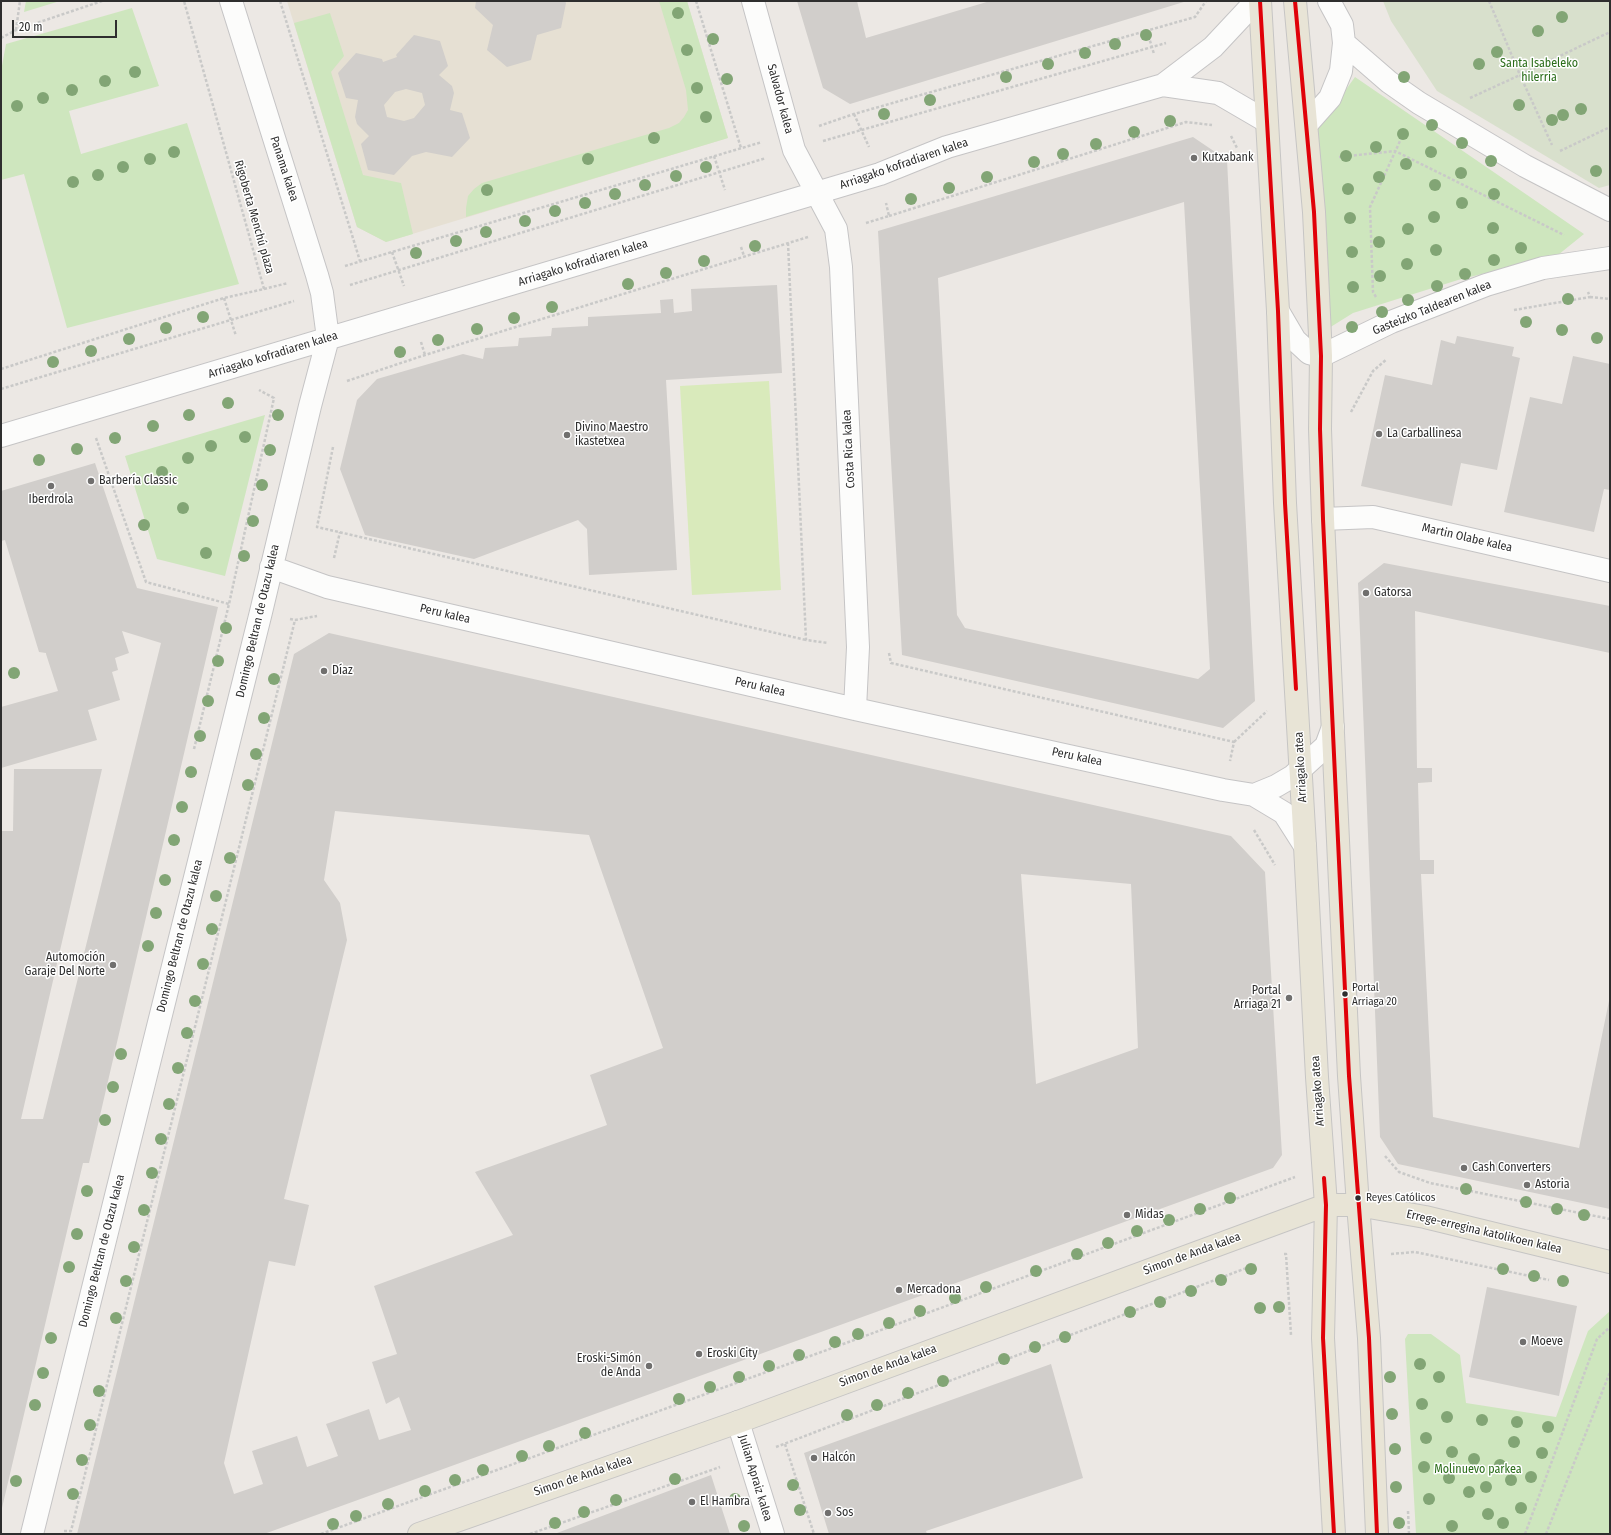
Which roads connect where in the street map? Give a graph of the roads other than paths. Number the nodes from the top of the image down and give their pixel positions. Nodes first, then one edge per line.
1 (231, 1) edge
2 (753, 1) edge
3 (1256, 1) edge
4 (1260, 1) edge
5 (1296, 1) edge
6 (1329, 1) edge
7 (1344, 43) junction
8 (1163, 85) junction
9 (1266, 121) junction
10 (1307, 124) junction
11 (818, 193) junction
12 (1610, 210) edge
13 (1610, 258) edge
14 (1278, 311) junction
15 (328, 338) junction
16 (1321, 356) junction
17 (1, 436) edge
18 (1323, 519) junction
19 (271, 567) junction
20 (1610, 571) edge
21 (855, 709) junction
22 (1333, 727) junction
23 (1301, 769) junction
24 (1254, 795) junction
25 (1305, 846) junction
26 (1326, 1205) junction
27 (1358, 1205) junction
28 (1610, 1262) edge
29 (738, 1422) junction
30 (32, 1534) edge
31 (419, 1534) edge
32 (773, 1534) edge
33 (1334, 1534) edge
34 (1377, 1534) edge

1 - 15 street, Panama kalea
2 - 11 street, Salvador kalea
3 - 8 street, Arriagako kofradiaren kalea
4 - 9 main road, Arriagako atea
5 - 10 main road
6 - 7 street
7 - 10 street
7 - 12 street
8 - 9 street, Arriagako kofradiaren kalea
8 - 11 street, Arriagako kofradiaren kalea
9 - 14 main road, Arriagako atea
10 - 16 main road
11 - 15 street, Arriagako kofradiaren kalea
11 - 21 street, Costa Rica kalea
13 - 16 street, Gasteizko Taldearen kalea
14 - 16 street
14 - 23 main road, Arriagako atea
15 - 17 street, Arriagako kofradiaren kalea
15 - 19 street, Domingo Beltran de Otazu kalea
16 - 18 main road
18 - 20 street, Martin Olabe kalea
18 - 22 main road
19 - 21 street, Peru kalea
19 - 30 street, Domingo Beltran de Otazu kalea
21 - 24 street, Peru kalea
22 - 23 street
22 - 27 main road
23 - 24 street
23 - 25 main road, Arriagako atea
24 - 25 street, Peru kalea
25 - 26 main road, Arriagako atea
26 - 27 main road, Simon de Anda kalea
26 - 29 main road, Simon de Anda kalea
26 - 33 main road, Arriagako atea
27 - 28 main road, Errege-erregina katolikoen kalea
27 - 34 main road
29 - 31 main road, Simon de Anda kalea
29 - 32 street, Julian Apraiz kalea

